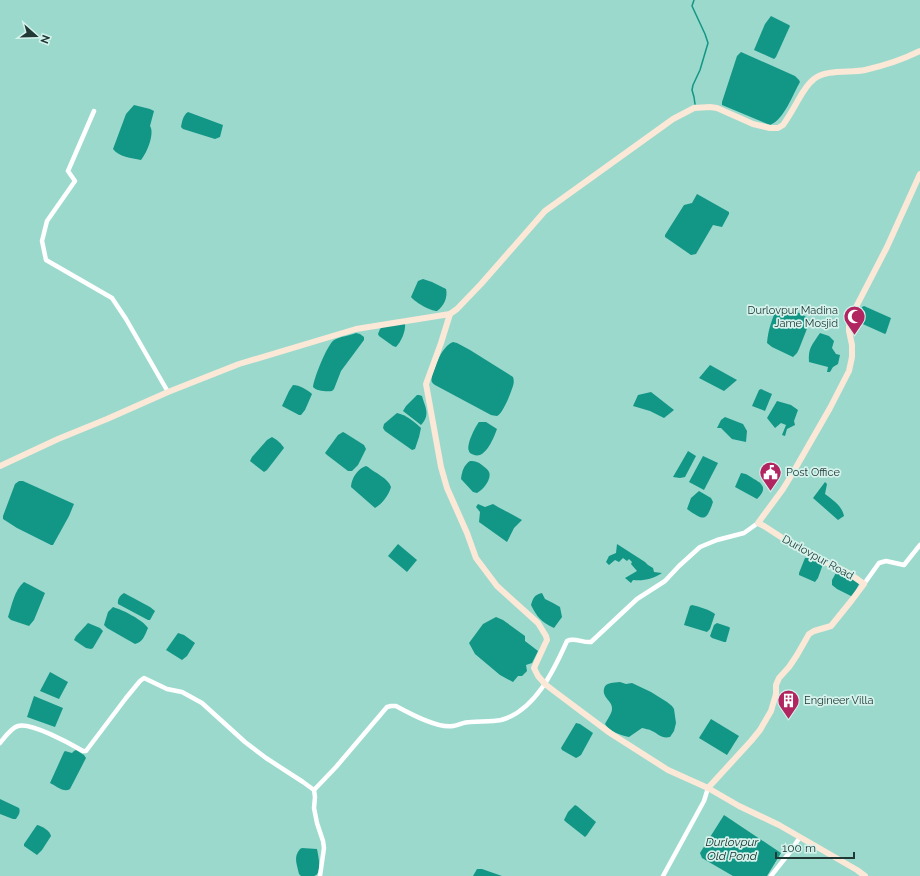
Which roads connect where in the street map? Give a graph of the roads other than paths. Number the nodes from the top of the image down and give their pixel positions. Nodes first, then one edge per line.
1 (920, 51) edge
2 (94, 111) dead end
3 (920, 174) edge
4 (450, 314) junction
5 (168, 392) junction
6 (0, 466) edge
7 (758, 523) junction
8 (920, 545) edge
9 (864, 584) junction
10 (545, 684) junction
11 (0, 743) edge
12 (708, 788) junction
13 (314, 790) junction
14 (800, 837) junction
15 (320, 876) edge
16 (663, 876) edge
17 (771, 876) edge
18 (864, 876) edge

1 - 4 street
2 - 5 street
3 - 7 street
4 - 5 street
4 - 10 street
5 - 6 street
7 - 9 street, Durlovpur Road
7 - 10 street
8 - 9 street
9 - 12 street, Durlovpur Road
10 - 12 street
10 - 13 street
11 - 13 street
12 - 14 street
12 - 16 street
13 - 15 street
14 - 17 street
14 - 18 street

